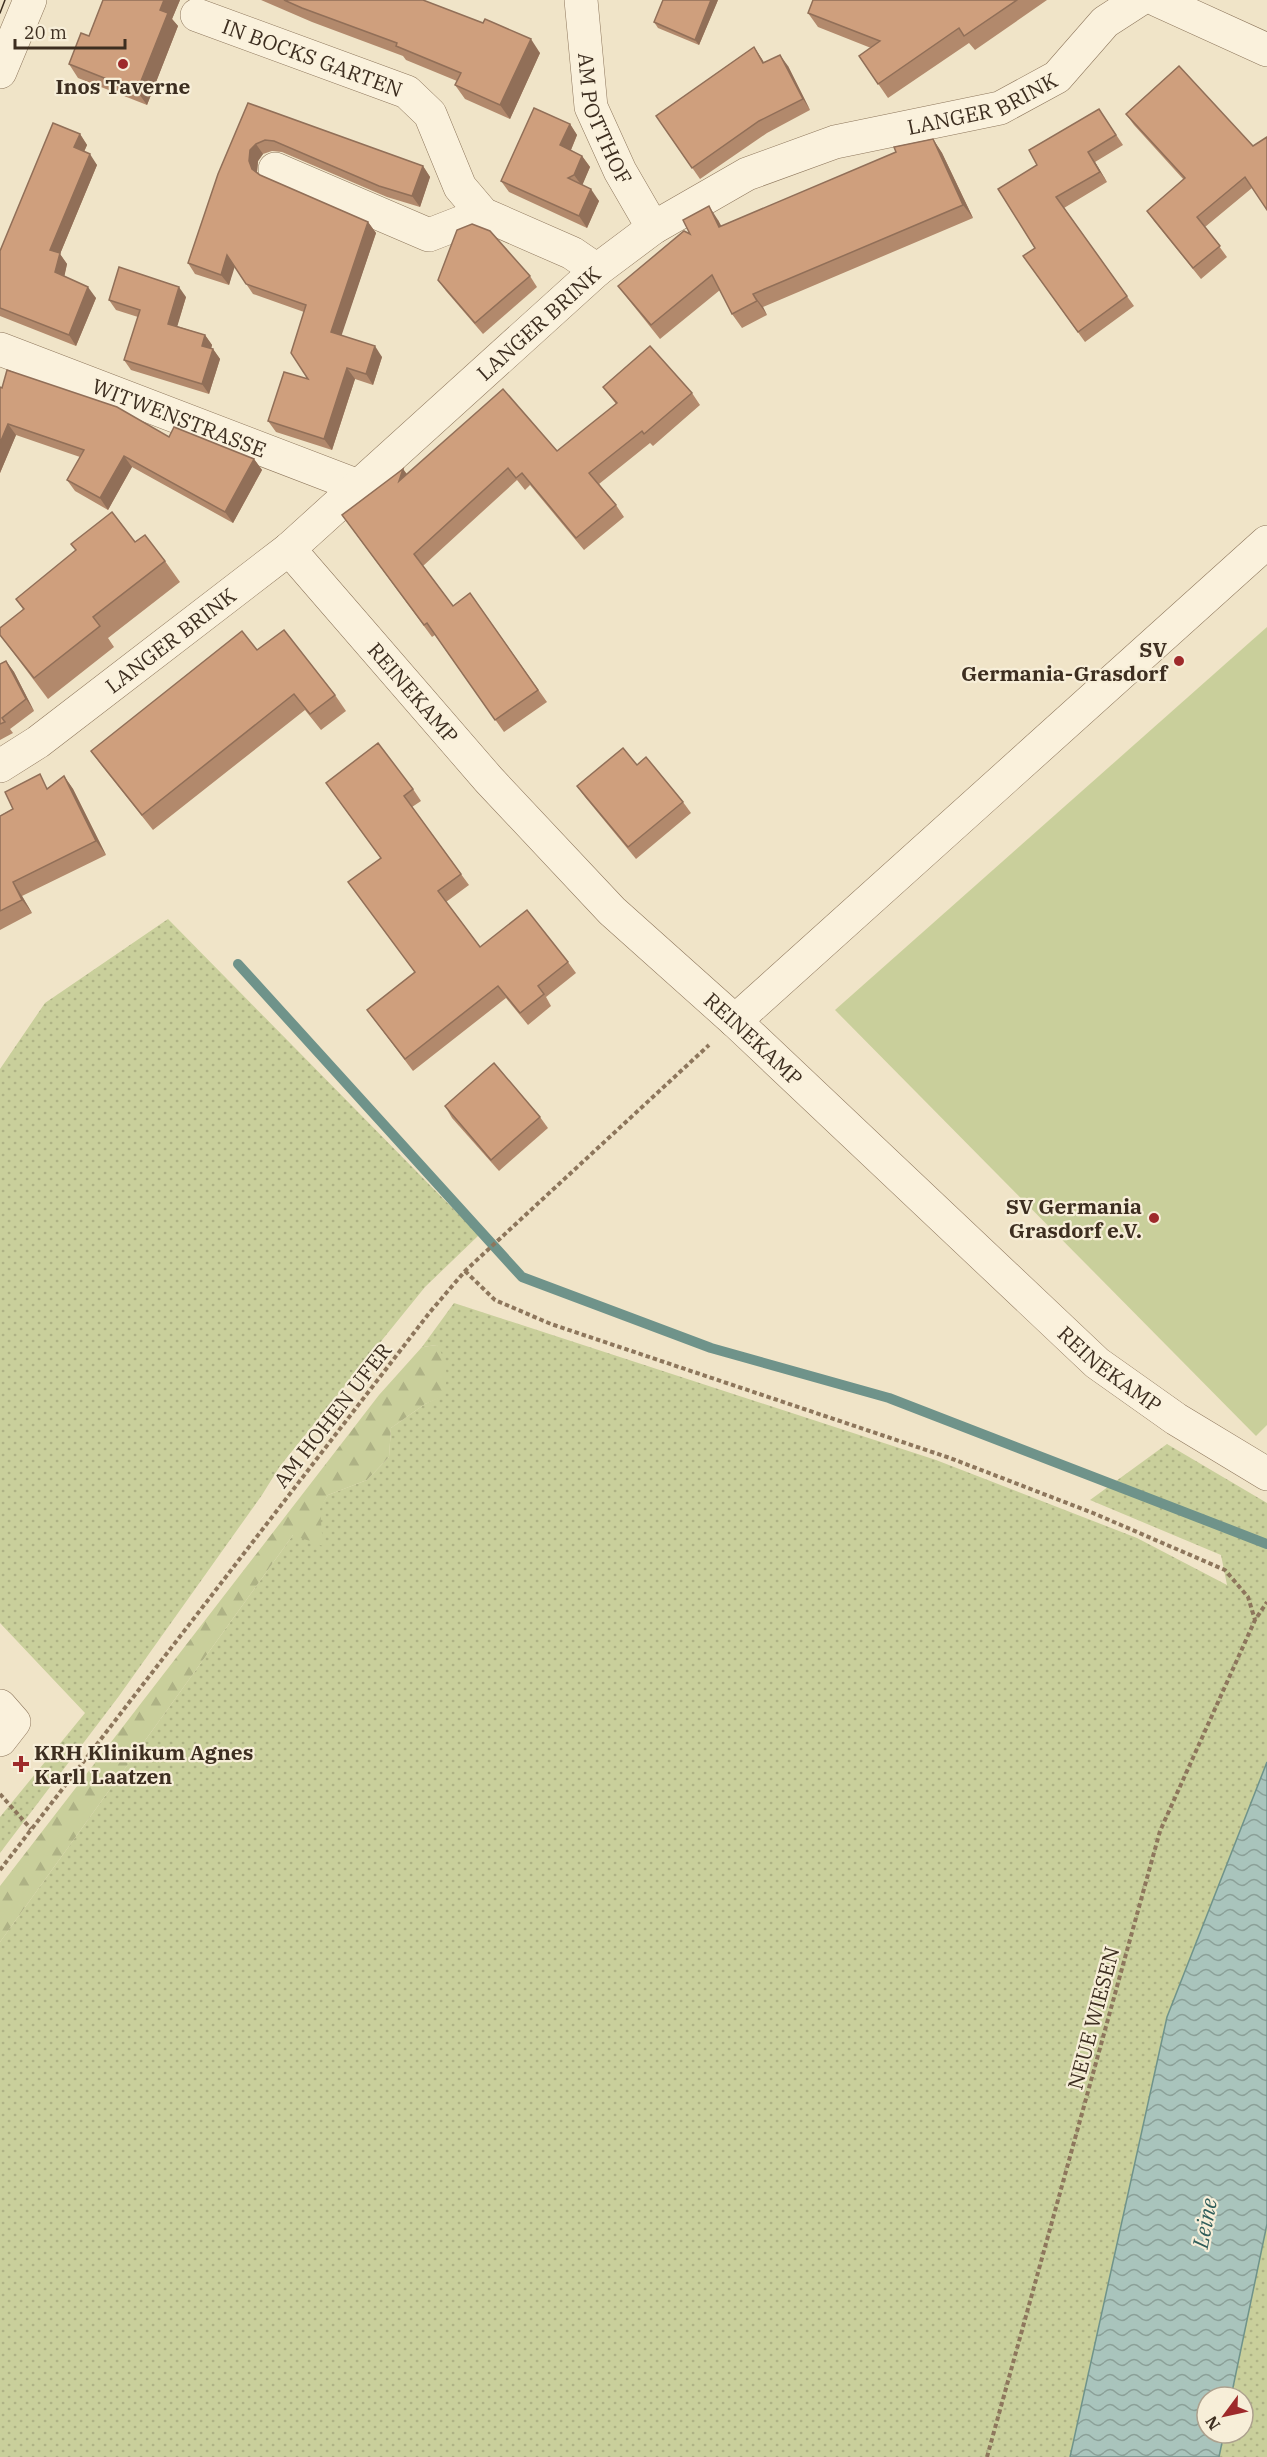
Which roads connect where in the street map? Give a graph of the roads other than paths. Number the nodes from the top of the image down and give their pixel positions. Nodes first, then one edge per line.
1 (30, 0) edge
2 (581, 0) edge
3 (1138, 0) edge
4 (1157, 0) edge
5 (197, 15) dead end
6 (1267, 50) edge
7 (0, 72) edge
8 (275, 169) dead end
9 (483, 214) junction
10 (653, 228) junction
11 (597, 270) junction
12 (0, 350) edge
13 (358, 486) junction
14 (1267, 542) edge
15 (289, 549) junction
16 (0, 766) edge
17 (735, 1021) junction
18 (1267, 1474) edge
19 (0, 1706) edge
20 (0, 1740) edge

1 - 7 street
2 - 10 street, AM POTTHOF
3 - 10 street, LANGER BRINK
4 - 6 street
5 - 9 street, IN BOCKS GARTEN
8 - 9 street
9 - 11 street, IN BOCKS GARTEN
10 - 11 street, LANGER BRINK
11 - 13 street, LANGER BRINK
12 - 13 street, WITWENSTRASSE
13 - 15 street, LANGER BRINK
14 - 17 street
15 - 16 street, LANGER BRINK
15 - 17 street, REINEKAMP
17 - 18 street, REINEKAMP
19 - 20 street

